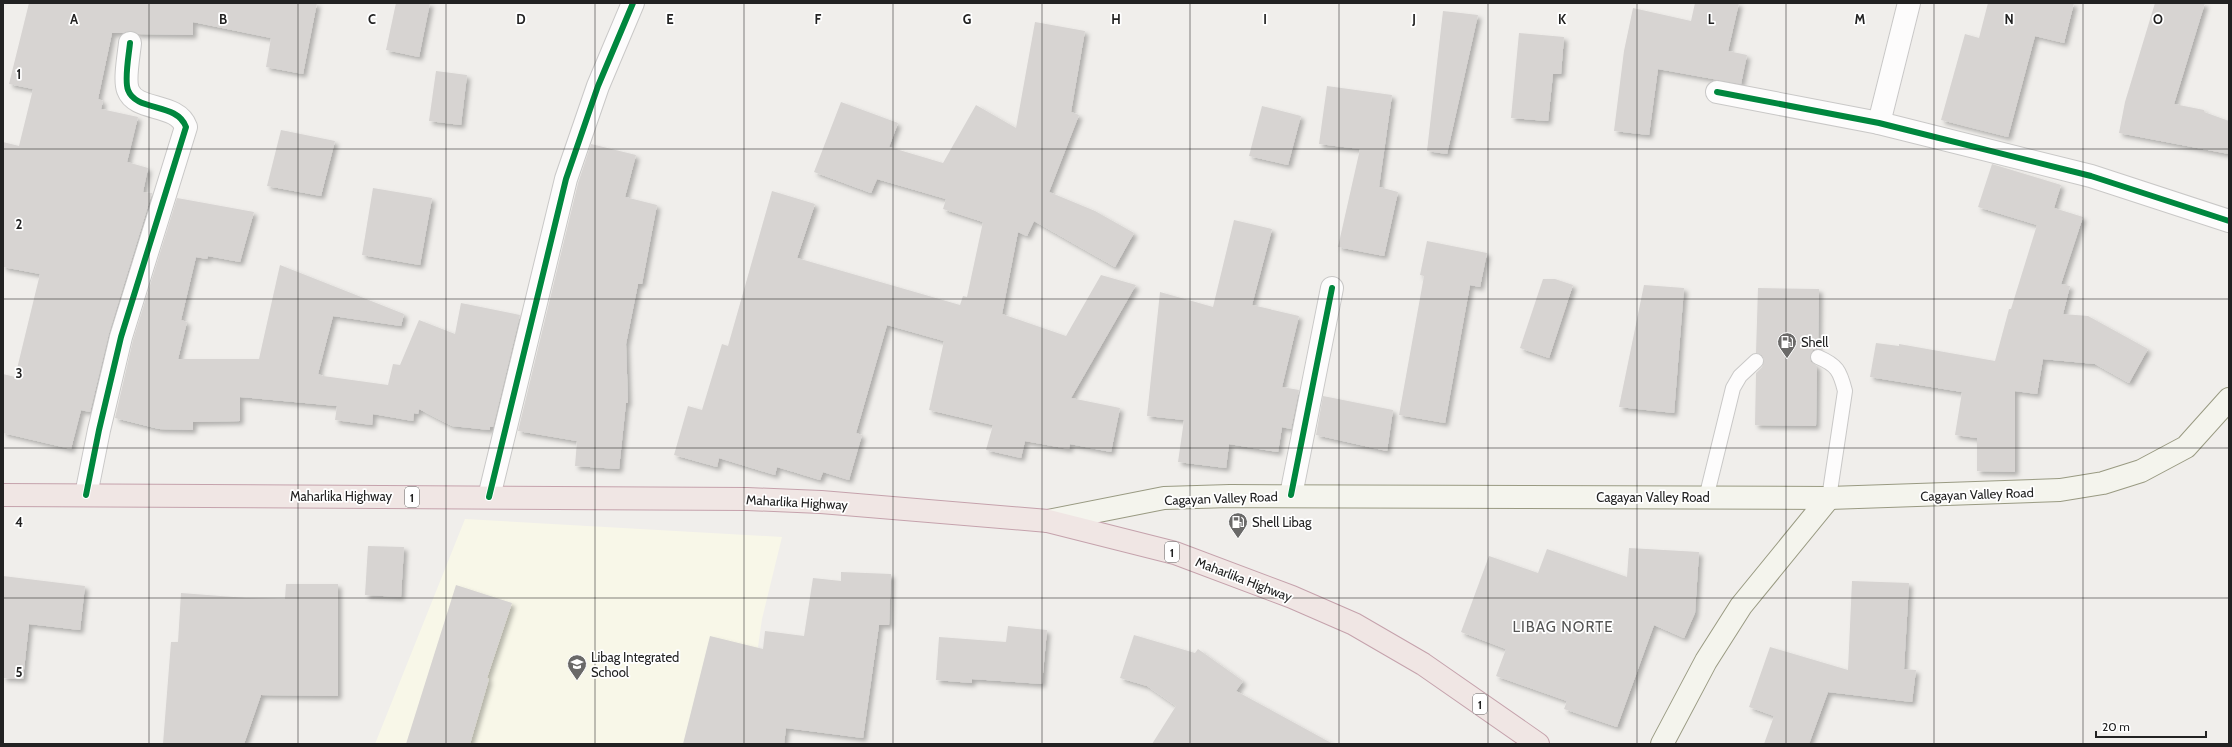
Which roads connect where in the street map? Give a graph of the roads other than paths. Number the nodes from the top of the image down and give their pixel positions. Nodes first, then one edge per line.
1 (633, 3) edge
2 (1909, 3) edge
3 (130, 43) dead end
4 (1717, 92) dead end
5 (1879, 123) junction
6 (2229, 221) edge
7 (1332, 288) dead end
8 (1818, 357) dead end
9 (1756, 361) dead end
10 (2229, 399) edge
11 (3, 495) edge
12 (86, 495) junction
13 (1292, 496) junction
14 (489, 497) junction
15 (1706, 498) junction
16 (1828, 498) junction
17 (1048, 521) junction
18 (1538, 744) edge
19 (1662, 744) edge

1 - 14 street
2 - 5 street
3 - 12 street
4 - 5 street
5 - 6 street
7 - 13 street
8 - 16 lane
9 - 15 lane
10 - 16 main road, Cagayan Valley Road
11 - 12 highway, Maharlika Highway / 1
12 - 14 highway, Maharlika Highway / 1
13 - 15 main road, Cagayan Valley Road
13 - 17 main road, Cagayan Valley Road
14 - 17 highway, Maharlika Highway / 1
15 - 16 main road, Cagayan Valley Road
16 - 19 main road
17 - 18 highway, Maharlika Highway / 1

